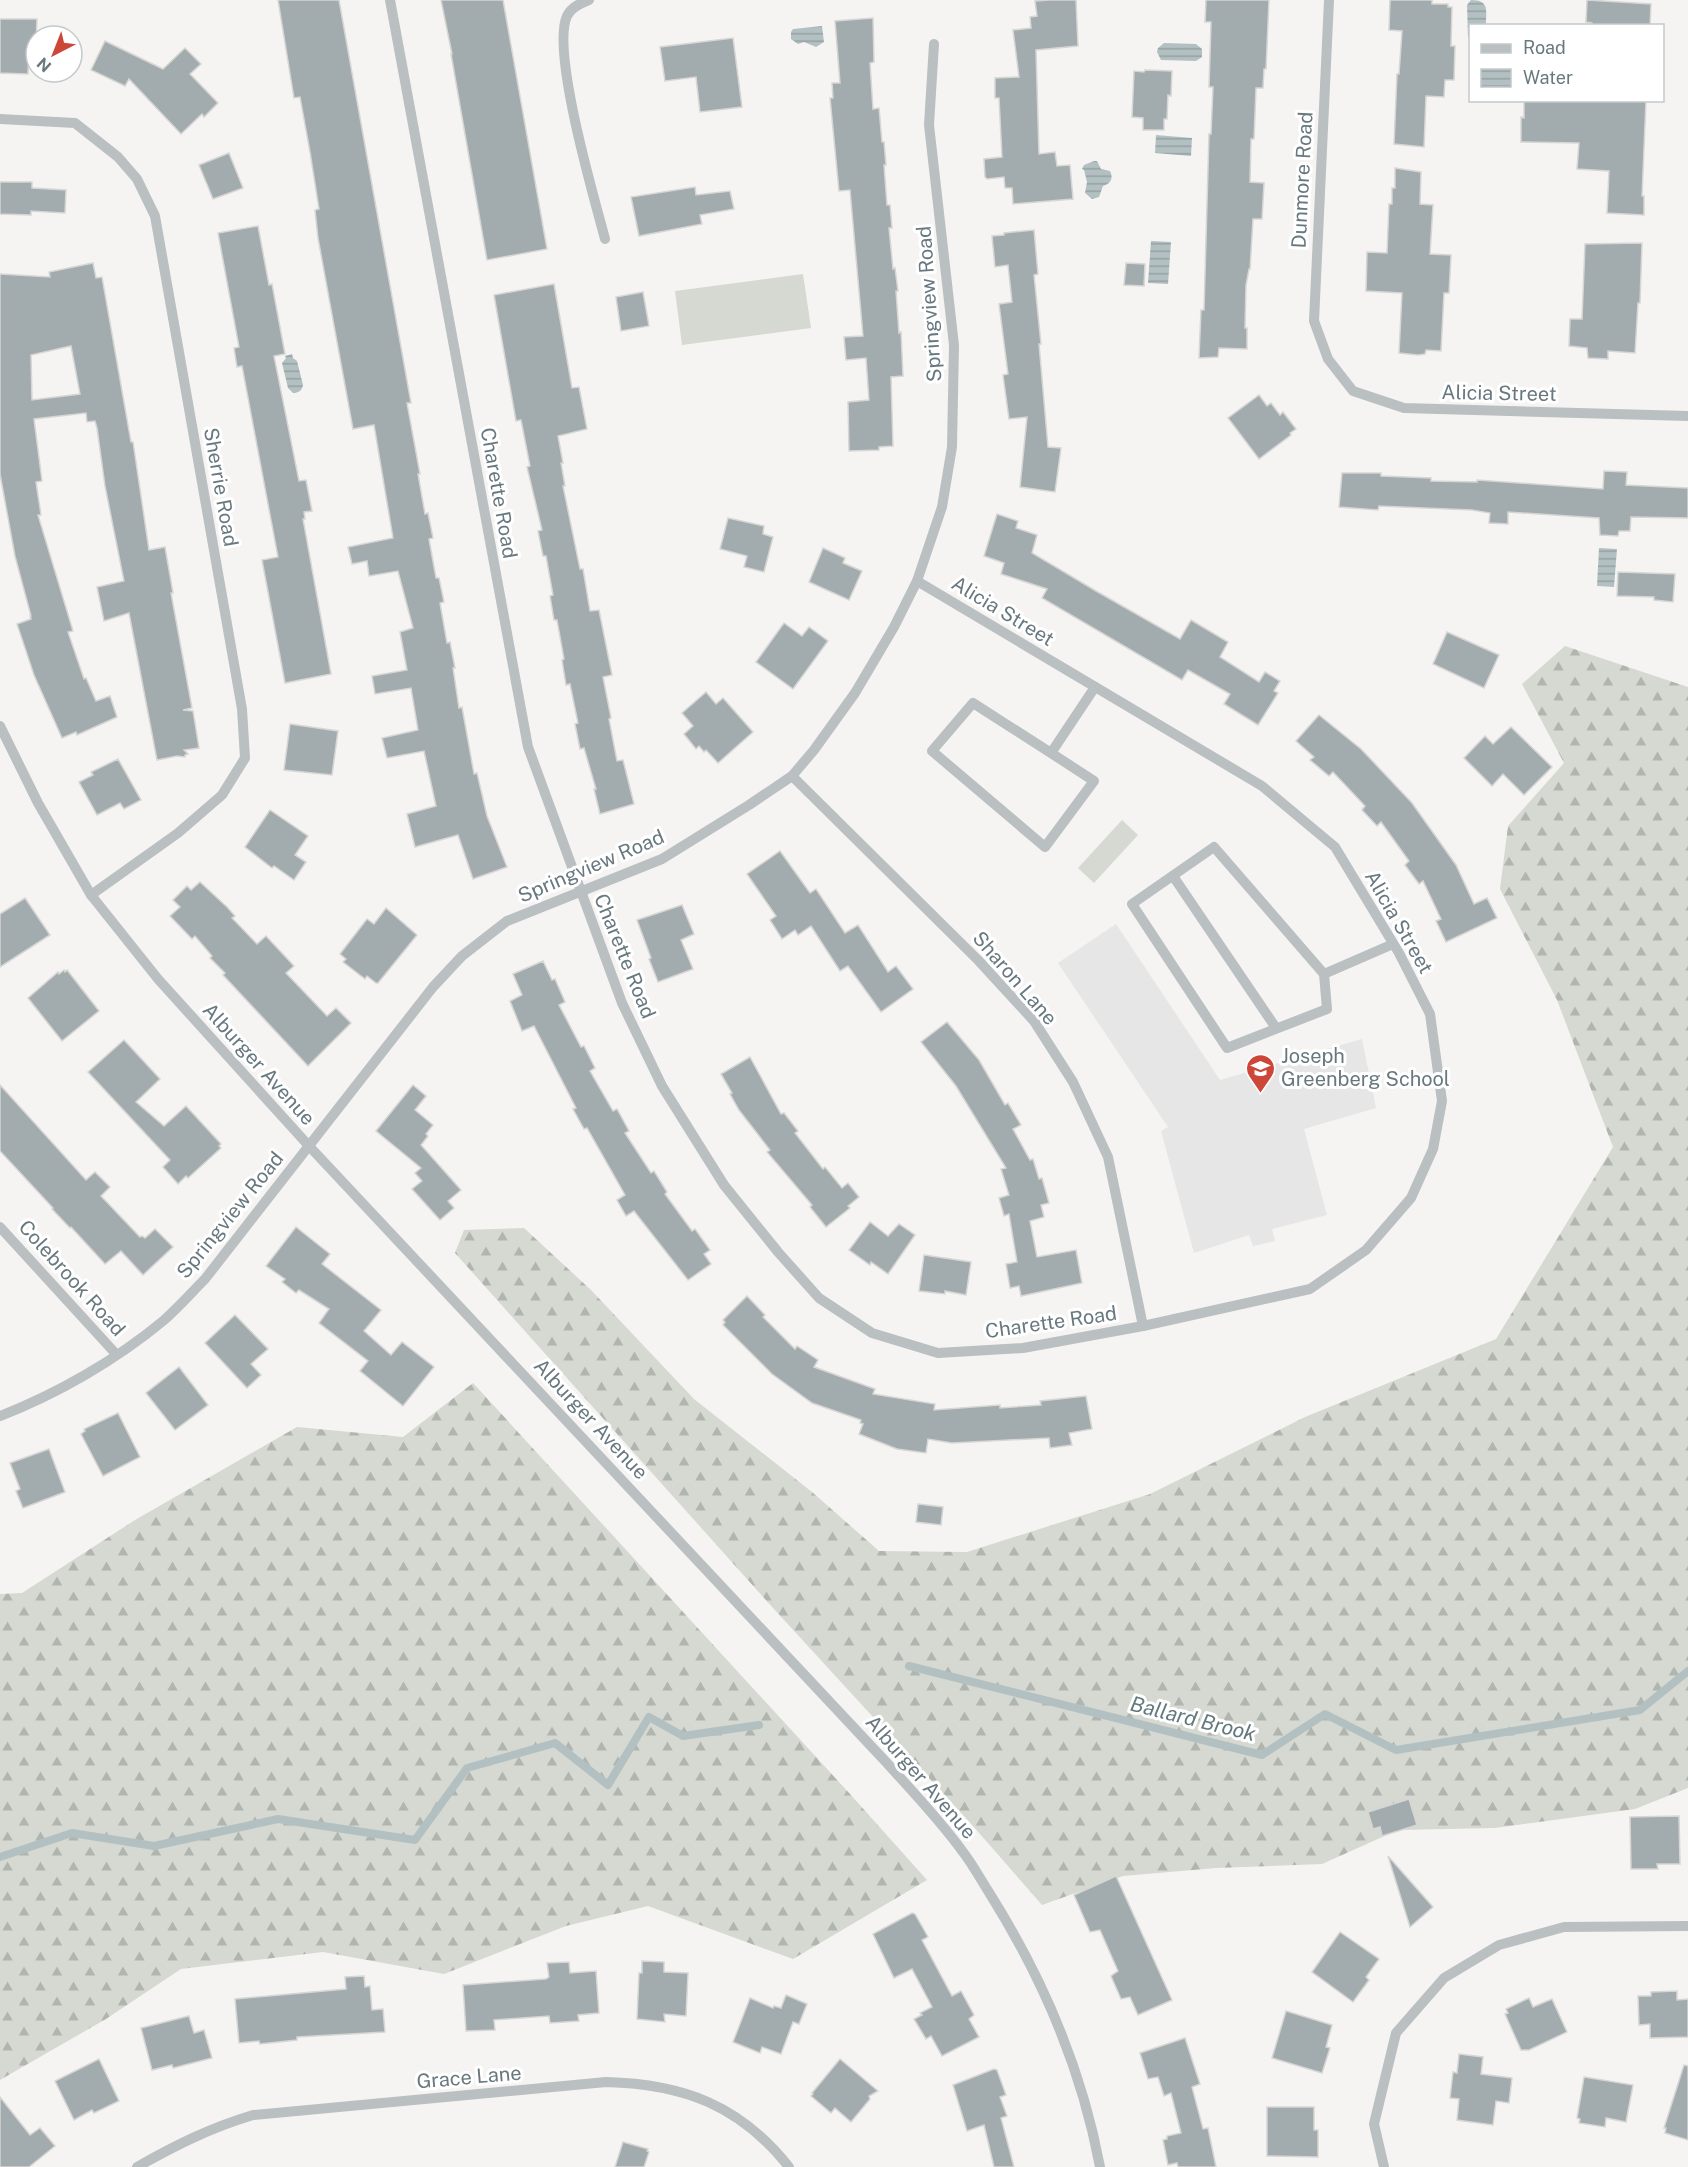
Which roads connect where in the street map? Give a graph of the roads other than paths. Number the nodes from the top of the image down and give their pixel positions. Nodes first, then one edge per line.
1 (390, 0) edge
2 (589, 0) edge
3 (1329, 0) edge
4 (934, 44) dead end
5 (0, 119) edge
6 (605, 239) dead end
7 (1328, 359) joint
8 (1688, 416) edge
9 (917, 581) junction
10 (1095, 687) junction
11 (0, 726) edge
12 (1051, 753) junction
13 (792, 776) junction
14 (1173, 876) junction
15 (579, 891) junction
16 (91, 895) junction
17 (1393, 944) junction
18 (1324, 974) junction
19 (1276, 1028) junction
20 (309, 1146) junction
21 (0, 1227) edge
22 (1143, 1326) junction
23 (116, 1354) junction
24 (0, 1416) edge
25 (1688, 1926) edge
26 (137, 2167) edge
27 (789, 2167) edge
28 (1100, 2167) edge
29 (1384, 2167) edge

1 - 15 street, Charette Road
2 - 6 street
3 - 7 street, Dunmore Road
4 - 9 street, Springview Road
5 - 16 street, Sherrie Road
7 - 8 street, Alicia Street
9 - 10 street, Alicia Street
9 - 13 street, Springview Road
10 - 12 street
10 - 17 street, Alicia Street
11 - 16 street, Alburger Avenue
12 - 12 street
13 - 15 street, Springview Road
13 - 22 street, Sharon Lane
14 - 18 street
14 - 19 street
14 - 19 street
15 - 20 street, Springview Road
15 - 22 street, Charette Road
16 - 20 street, Alburger Avenue
17 - 18 street
17 - 22 street, Alicia Street
18 - 19 street
20 - 23 street, Springview Road
20 - 28 street, Alburger Avenue
21 - 23 street, Colebrook Road
23 - 24 street, Springview Road
25 - 29 street
26 - 27 street, Grace Lane

